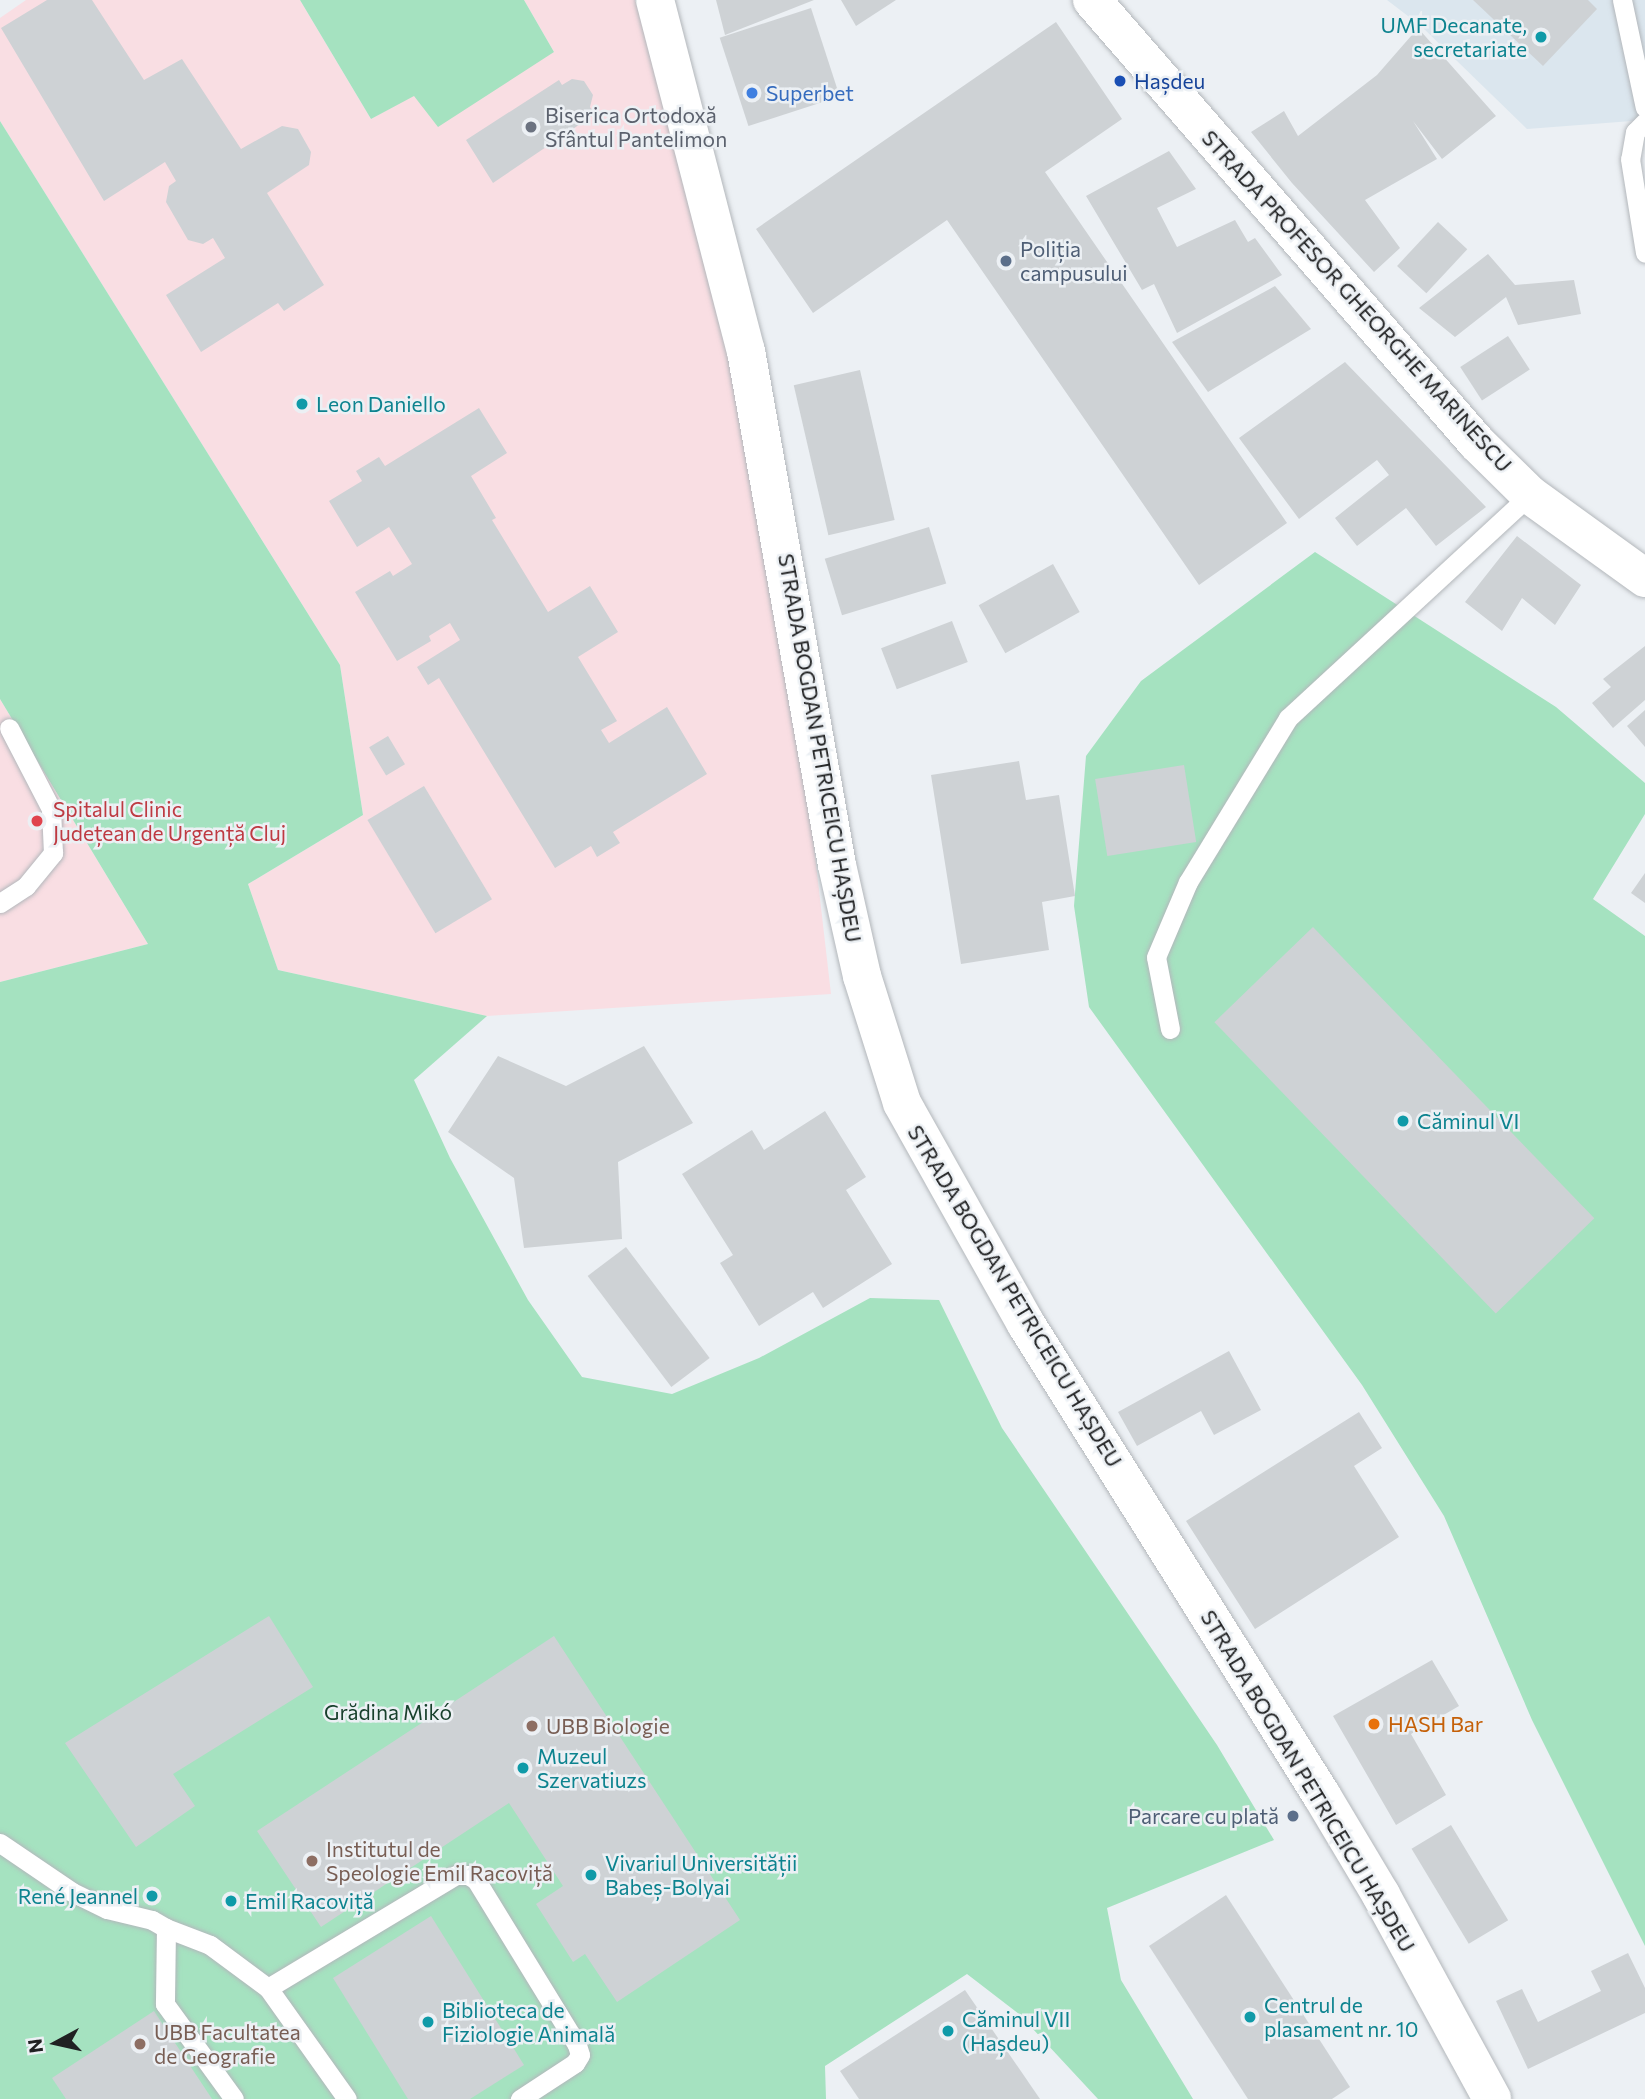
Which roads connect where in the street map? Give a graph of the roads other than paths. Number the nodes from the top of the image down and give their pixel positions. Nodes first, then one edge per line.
1 (655, 0) edge
2 (1092, 0) edge
3 (1622, 0) edge
4 (1645, 108) edge
5 (1645, 122) edge
6 (1645, 253) edge
7 (1530, 495) junction
8 (1644, 574) edge
9 (9, 728) dead end
10 (0, 903) edge
11 (1170, 1029) dead end
12 (0, 1843) edge
13 (166, 1927) junction
14 (268, 1988) junction
15 (234, 2099) edge
16 (346, 2099) edge
17 (520, 2099) edge
18 (1492, 2099) edge

1 - 18 street, STRADA BOGDAN PETRICEICU HAȘDEU
2 - 7 street, STRADA PROFESOR GHEORGHE MARINESCU
3 - 4 lane
5 - 6 lane
7 - 8 street, STRADA PROFESOR GHEORGHE MARINESCU
7 - 11 lane
9 - 10 lane
12 - 13 lane
13 - 14 lane
13 - 15 lane
14 - 16 lane
14 - 17 lane

